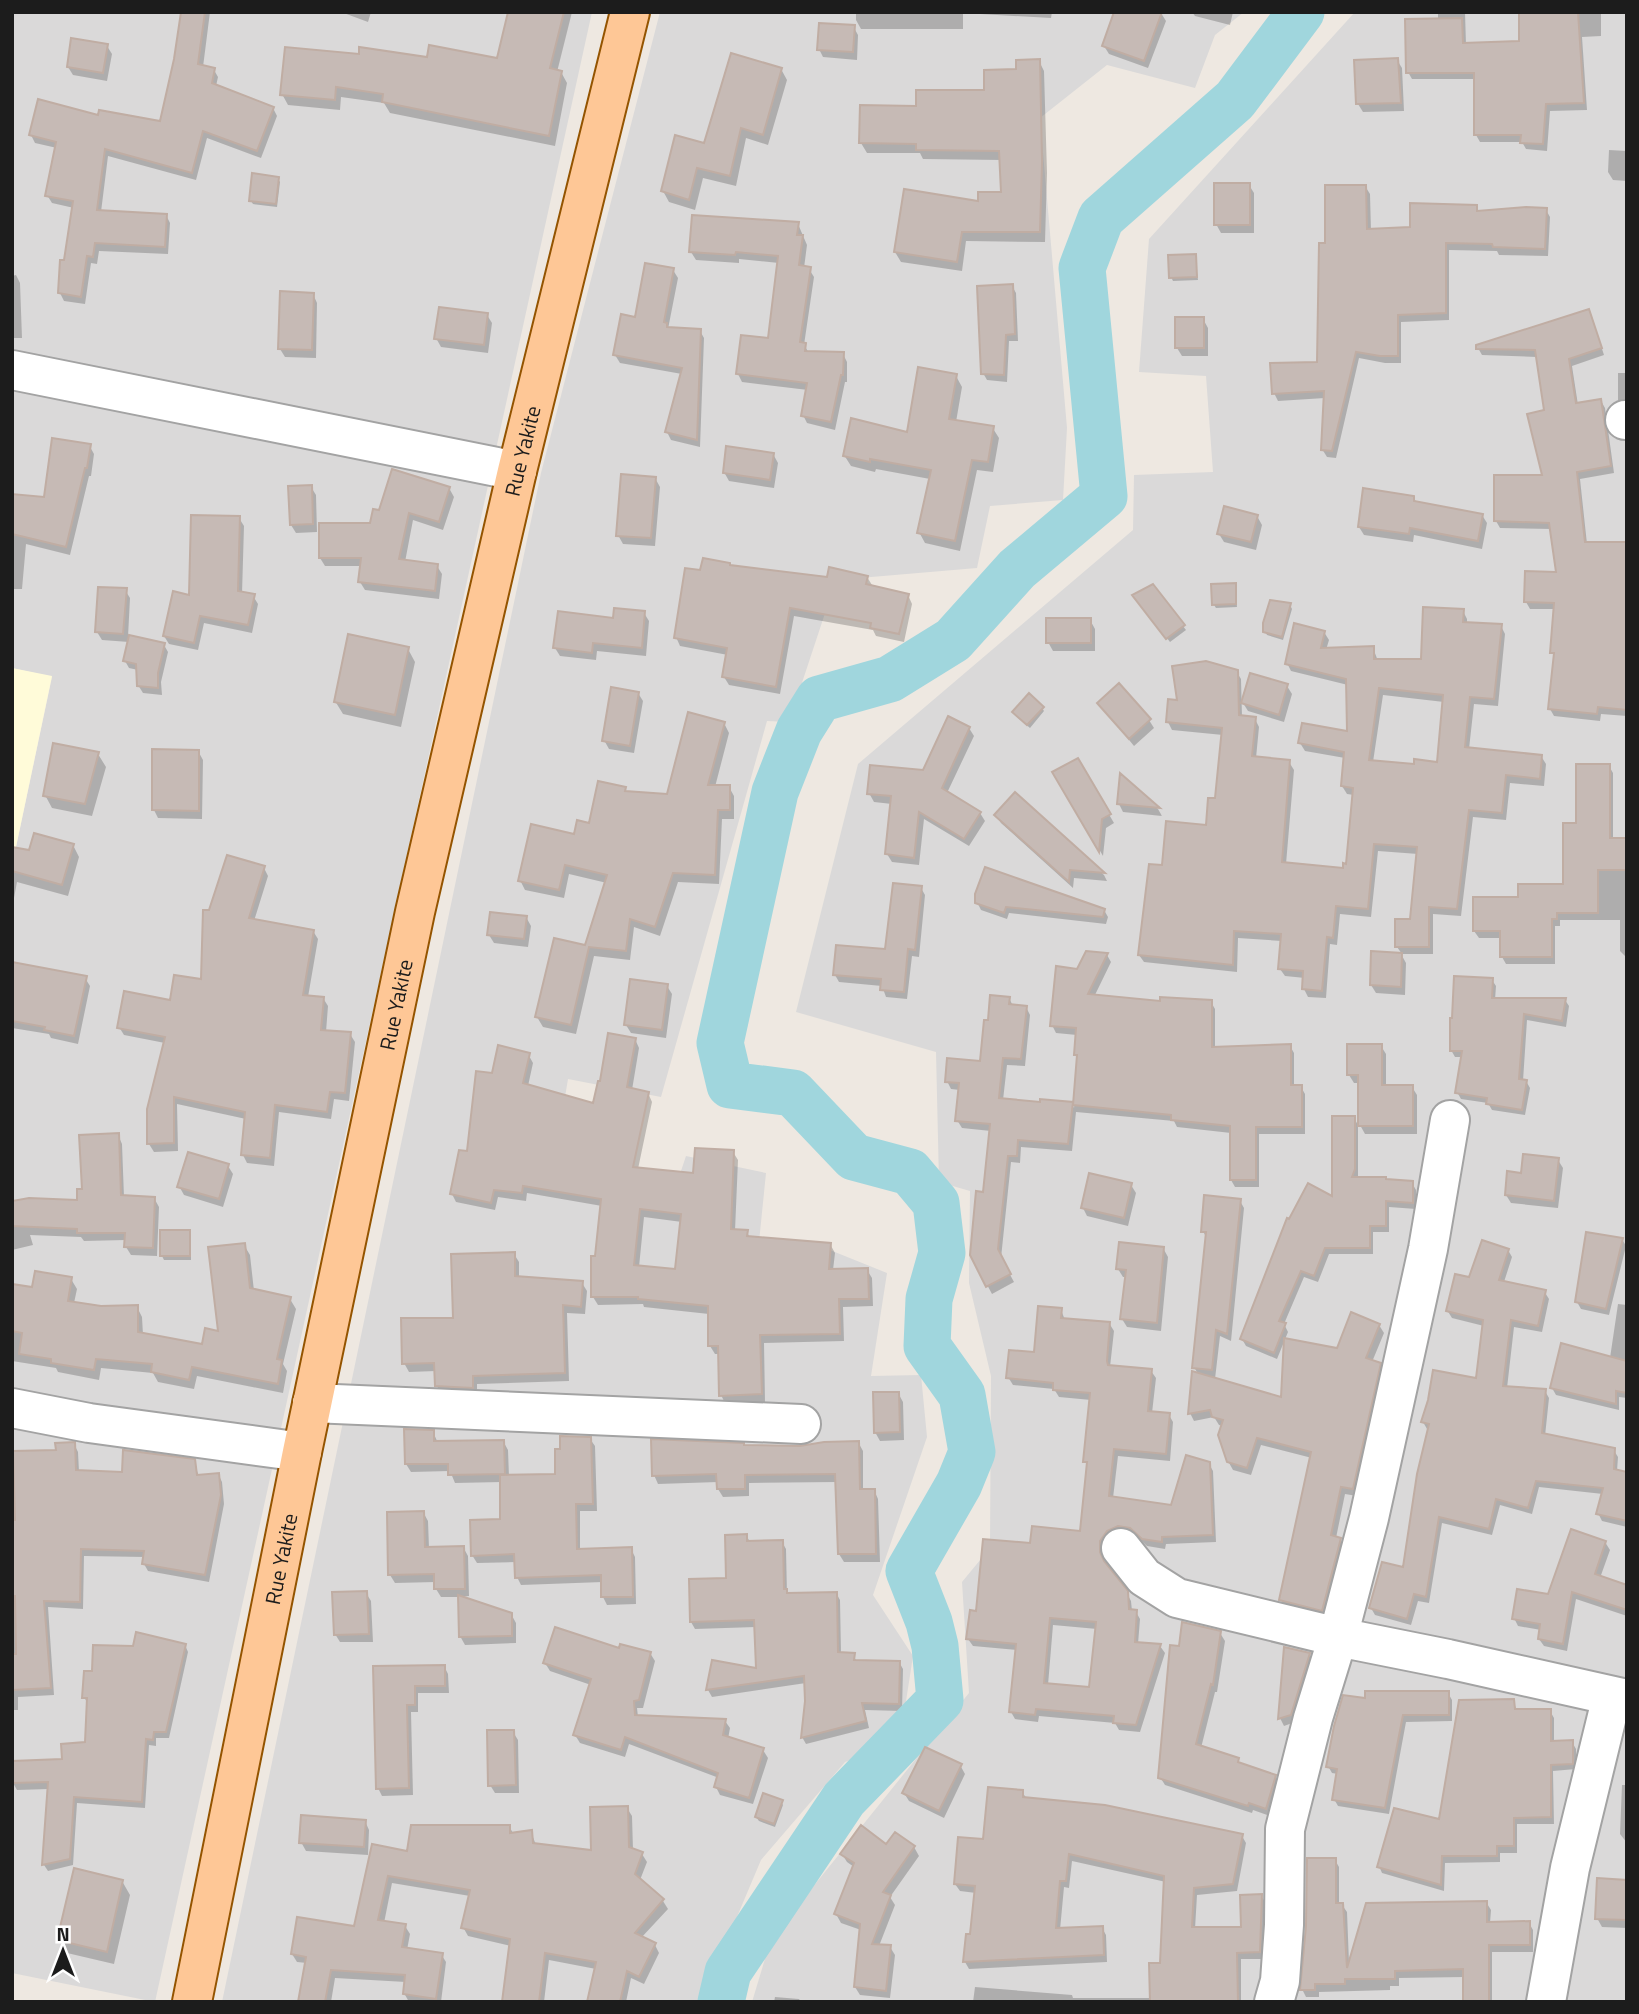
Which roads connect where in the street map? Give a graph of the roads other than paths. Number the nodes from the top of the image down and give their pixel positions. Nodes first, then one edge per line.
1 (630, 12) edge
2 (12, 370) edge
3 (517, 471) junction
4 (1450, 1120) dead end
5 (312, 1403) junction
6 (12, 1408) edge
7 (801, 1424) dead end
8 (302, 1452) junction
9 (1121, 1548) dead end
10 (1338, 1637) junction
11 (1620, 1697) edge
12 (192, 2002) edge
13 (1275, 2002) edge
14 (1546, 2002) edge

1 - 3 main road, Rue Yakite
2 - 3 street
3 - 5 main road, Rue Yakite
4 - 10 street
5 - 7 street
5 - 8 main road, Rue Yakite
6 - 8 street
8 - 12 main road, Rue Yakite
9 - 10 street
10 - 11 street
10 - 13 street
11 - 14 street

